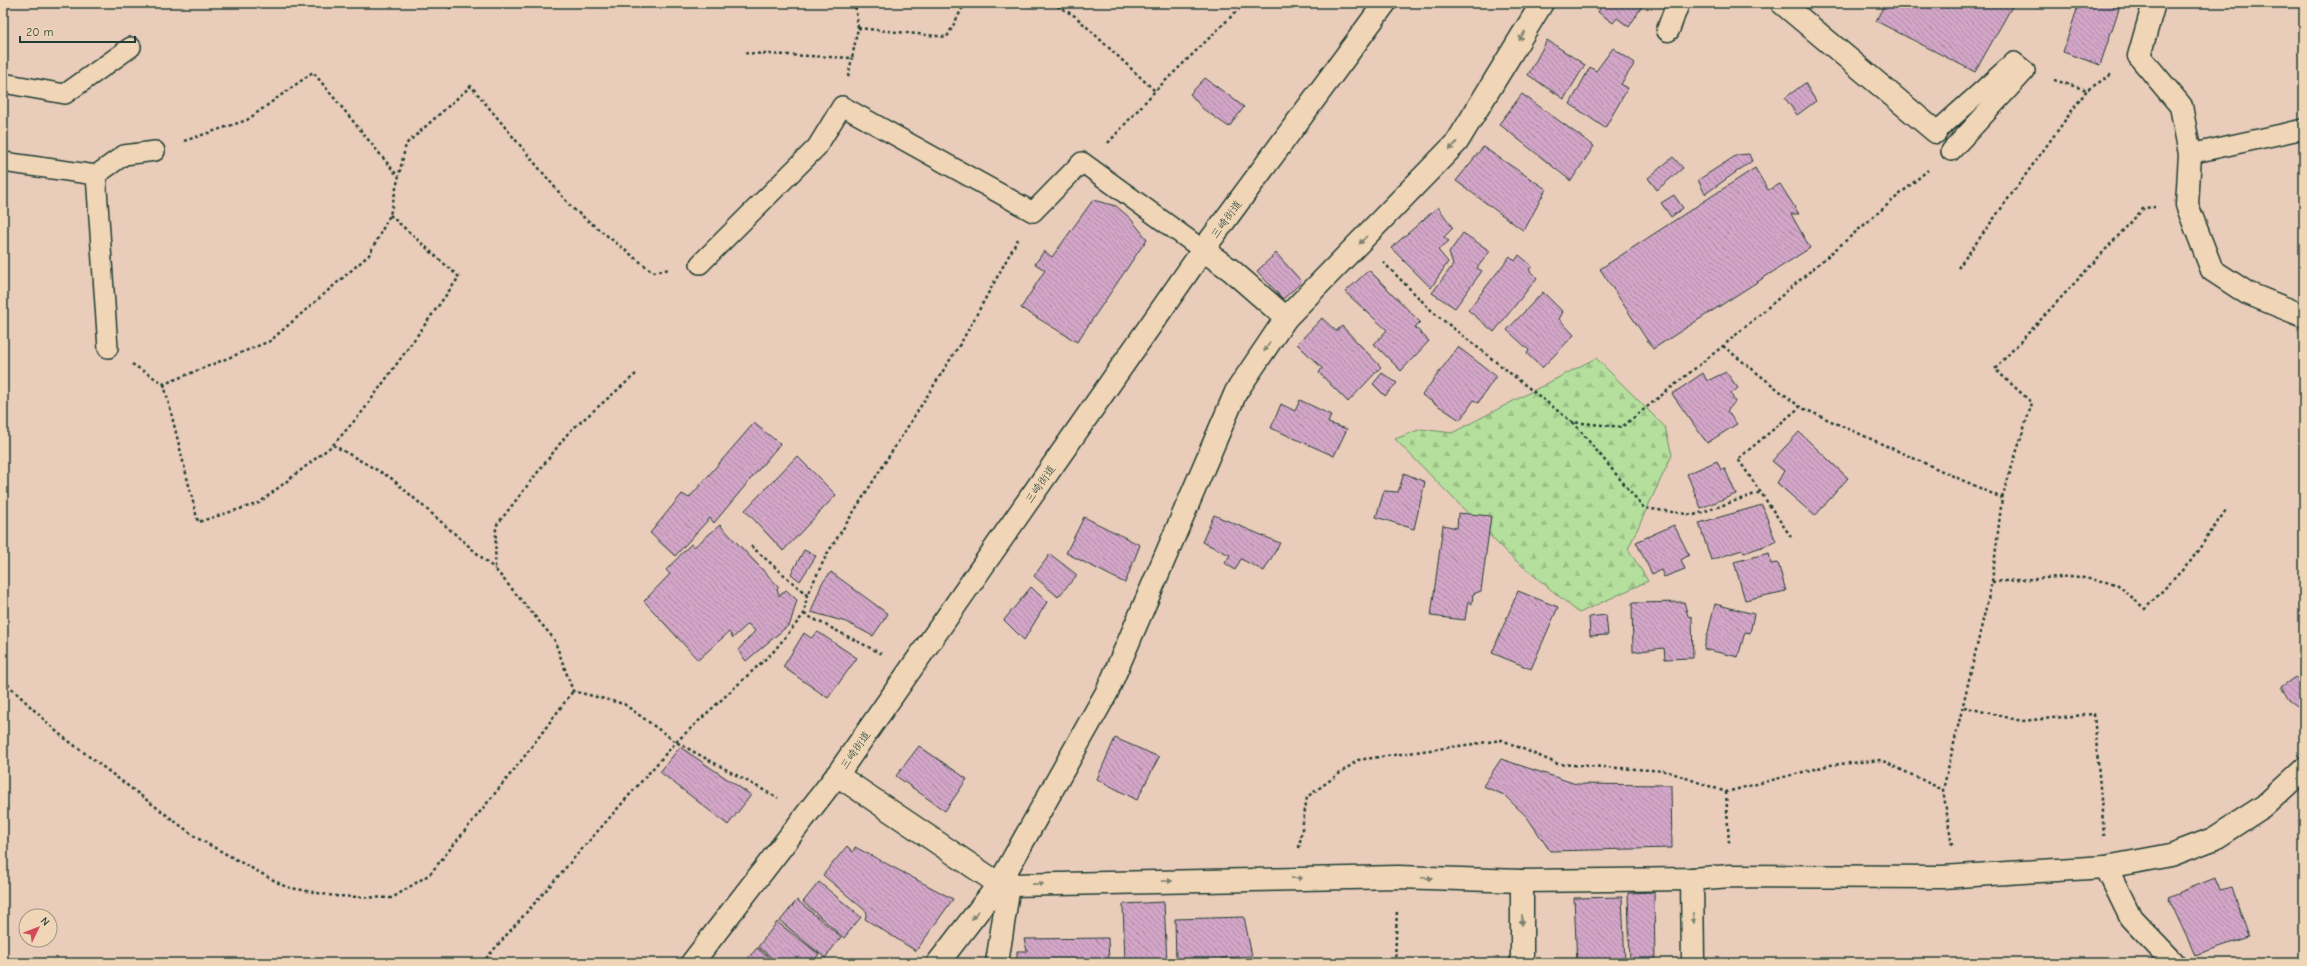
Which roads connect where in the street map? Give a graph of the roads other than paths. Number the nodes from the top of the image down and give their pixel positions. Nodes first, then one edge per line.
1 (1385, 3) edge
2 (1542, 3) edge
3 (1678, 3) edge
4 (1782, 3) edge
5 (2154, 3) edge
6 (1668, 30) dead end
7 (131, 47) dead end
8 (3, 84) edge
9 (2304, 129) edge
10 (1936, 132) joint
11 (155, 151) road end
12 (1951, 151) road end
13 (2190, 154) junction
14 (3, 162) edge
15 (96, 175) junction
16 (1203, 250) junction
17 (700, 264) road end
18 (2304, 316) edge
19 (1286, 318) junction
20 (108, 348) road end
21 (2304, 769) edge
22 (837, 775) junction
23 (2106, 867) junction
24 (1692, 880) junction
25 (1522, 881) junction
26 (1004, 884) junction
27 (692, 963) edge
28 (938, 963) edge
29 (997, 963) edge
30 (1522, 963) edge
31 (1693, 963) edge
32 (2174, 963) edge

1 - 16 street, 三崎街道
2 -> 19 street
3 - 6 street
4 - 10 street
5 - 13 street
7 - 8 lane
9 - 13 lane
10 - 12 lane
11 - 15 lane
13 - 18 street
14 - 15 lane
15 - 20 lane
16 - 17 lane
16 - 19 street
16 - 22 street, 三崎街道
19 -> 26 street
21 - 23 street
22 - 26 street
22 - 27 street, 三崎街道
23 - 24 street
23 - 32 street
24 - 25 street
24 -> 31 street
26 -> 25 street
25 -> 30 street
26 -> 28 street
26 - 29 street

